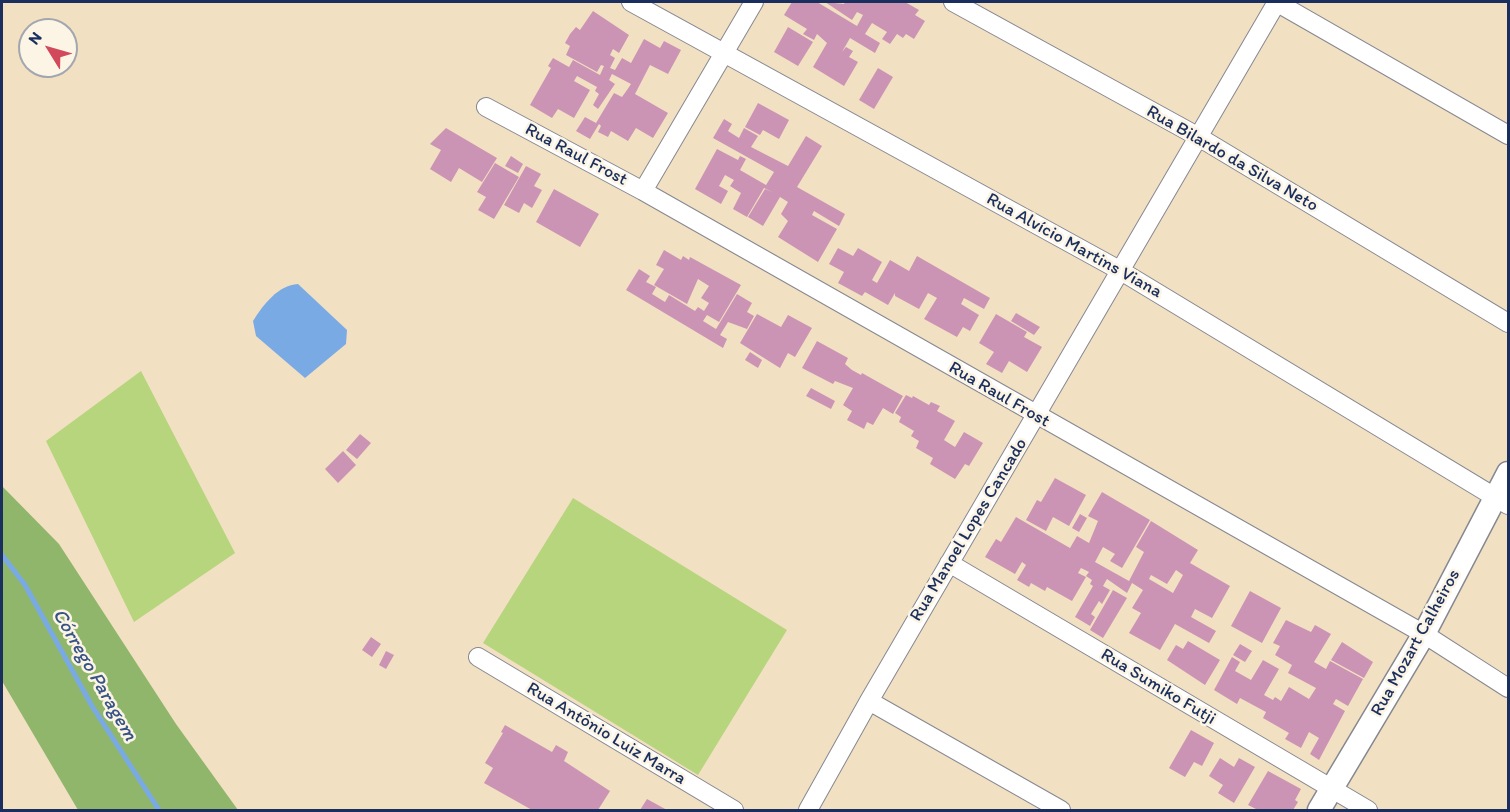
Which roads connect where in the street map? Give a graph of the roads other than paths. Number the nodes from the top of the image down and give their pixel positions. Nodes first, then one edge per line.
1 (631, 2) edge
2 (754, 2) edge
3 (952, 2) edge
4 (1277, 2) edge
5 (723, 53) junction
6 (486, 107) dead end
7 (1509, 135) edge
8 (1197, 136) junction
9 (643, 191) junction
10 (1121, 271) junction
11 (1509, 323) edge
12 (1037, 417) junction
13 (1509, 473) edge
14 (1502, 501) edge
15 (949, 563) junction
16 (1424, 634) junction
17 (478, 657) dead end
18 (1509, 688) edge
19 (868, 701) junction
20 (1332, 789) junction
21 (734, 810) edge
22 (808, 810) edge
23 (1061, 810) edge
24 (1319, 810) edge
25 (1368, 810) edge

1 - 5 street, Rua Alvício Martins Viana
2 - 5 street
3 - 8 street, Rua Bilardo da Silva Neto
4 - 7 street
4 - 8 street, Rua Manoel Lopes Cancado
5 - 9 street
5 - 10 street, Rua Alvício Martins Viana
6 - 9 street, Rua Raul Frost
8 - 10 street, Rua Manoel Lopes Cancado
8 - 11 street, Rua Bilardo da Silva Neto
9 - 12 street, Rua Raul Frost
10 - 12 street, Rua Manoel Lopes Cancado
10 - 14 street, Rua Alvício Martins Viana
12 - 15 street, Rua Manoel Lopes Cancado
12 - 16 street, Rua Raul Frost
13 - 14 street, Rua Mozart Calheiros
14 - 16 street, Rua Mozart Calheiros
15 - 19 street, Rua Manoel Lopes Cancado
15 - 20 street, Rua Sumiko Futji
16 - 18 street, Rua Raul Frost
16 - 20 street, Rua Mozart Calheiros
17 - 21 street, Rua Antônio Luiz Marra
19 - 22 street, Rua Manoel Lopes Cancado
19 - 23 street
20 - 24 street, Rua Mozart Calheiros
20 - 25 street, Rua Sumiko Futji

